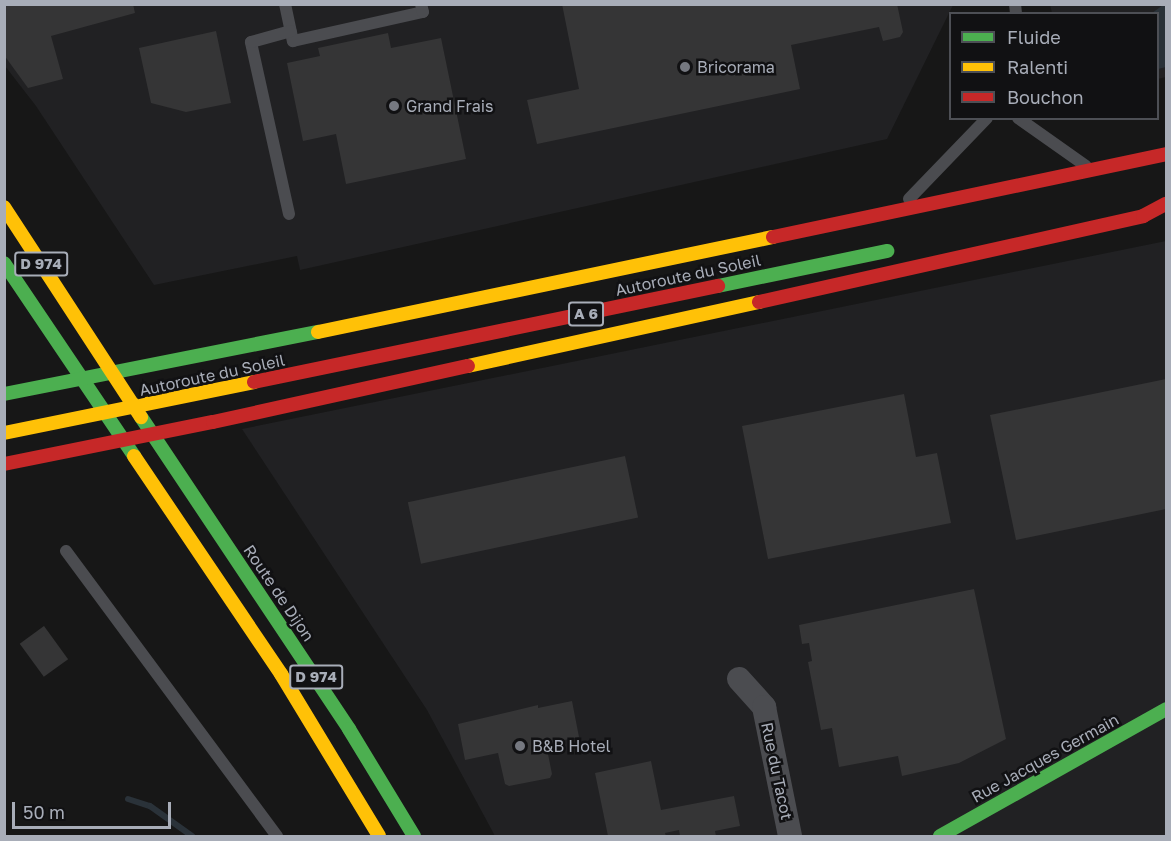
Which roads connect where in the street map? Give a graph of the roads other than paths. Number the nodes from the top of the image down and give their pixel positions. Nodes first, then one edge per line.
1 (285, 4) edge
2 (421, 4) edge
3 (291, 31) junction
4 (985, 120) edge
5 (1021, 120) edge
6 (1167, 154) edge
7 (1091, 170) junction
8 (1167, 204) edge
9 (4, 207) edge
10 (898, 211) junction
11 (289, 214) dead end
12 (897, 249) dead end
13 (4, 263) edge
14 (234, 350) junction
15 (63, 367) dead end
16 (4, 394) edge
17 (4, 433) edge
18 (4, 464) edge
19 (66, 552) dead end
20 (739, 679) dead end
21 (1167, 709) edge
22 (276, 837) edge
23 (379, 837) edge
24 (414, 837) edge
25 (790, 837) edge
26 (940, 837) edge

1 - 3 lane
2 - 3 lane
3 - 11 lane
4 - 10 lane
5 - 7 lane
6 - 7 main road, Autoroute du Soleil / A 6
7 - 10 main road, Autoroute du Soleil / A 6
8 - 18 main road
9 - 24 main road, Route de Dijon / D 974
10 - 14 main road, Autoroute du Soleil / A 6
12 - 17 main road, Autoroute du Soleil / A 6
13 - 23 main road, D 974
14 - 15 main road
14 - 16 main road, Autoroute du Soleil / A 6
19 - 22 lane
20 - 25 street, Rue du Tacot
21 - 26 main road, Rue Jacques Germain

